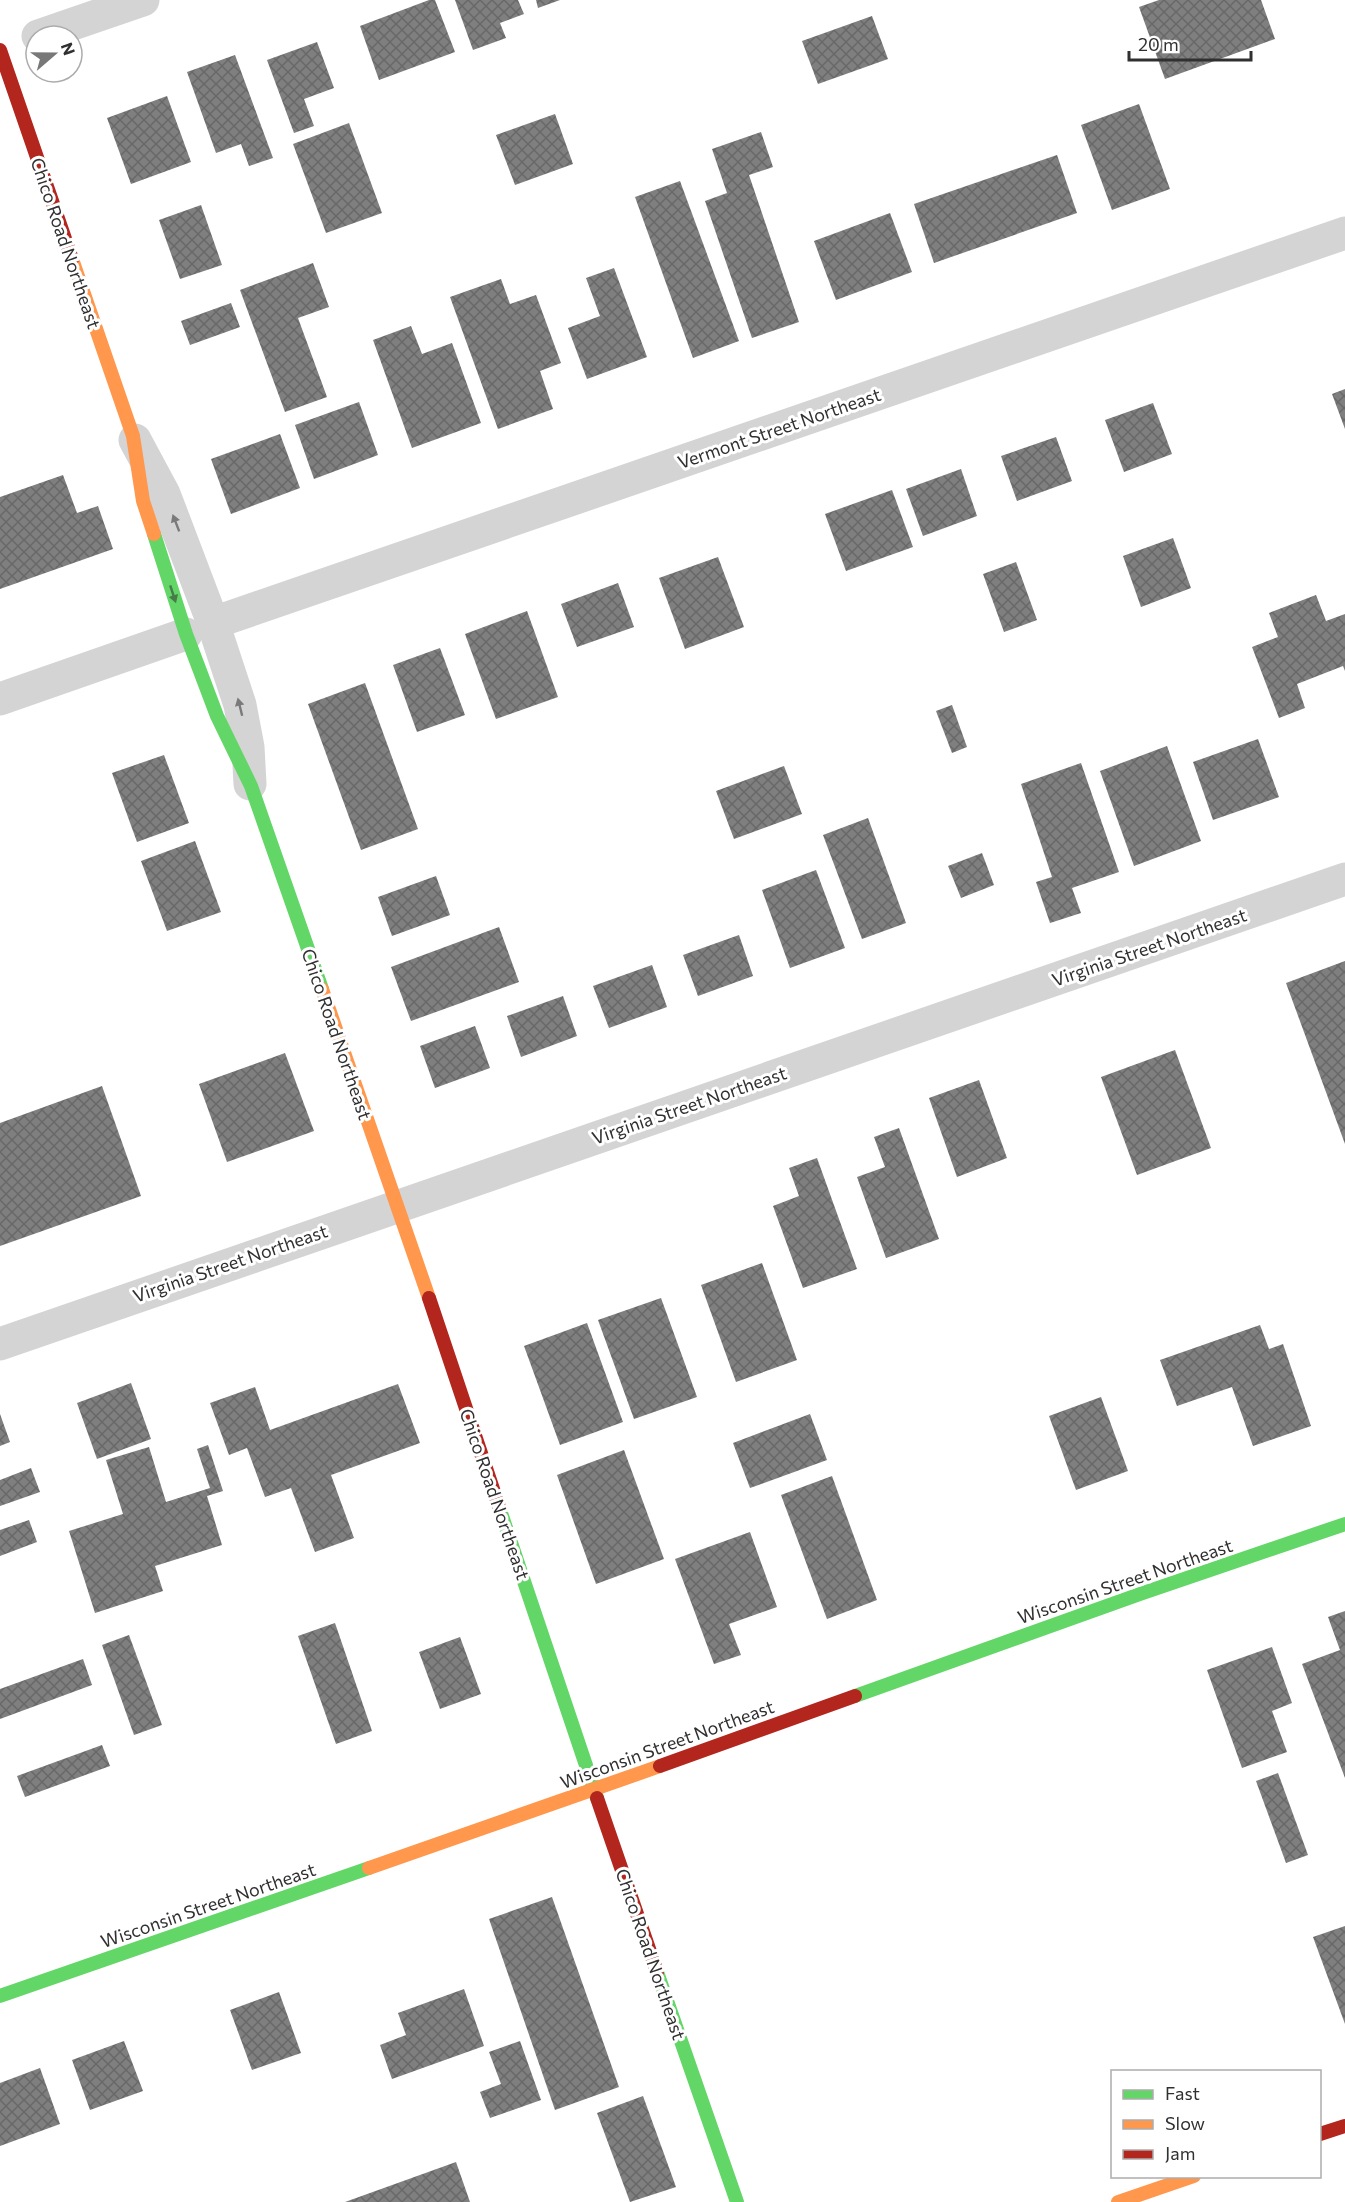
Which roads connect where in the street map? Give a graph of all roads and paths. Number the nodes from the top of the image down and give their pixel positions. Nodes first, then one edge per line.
1 (143, 0) edge
2 (72, 24) edge
3 (24, 41) edge
4 (0, 50) edge
5 (1345, 233) edge
6 (133, 436) joint
7 (200, 628) junction
8 (0, 699) edge
9 (250, 786) joint
10 (1345, 879) edge
11 (398, 1206) junction
12 (0, 1344) edge
13 (1345, 1524) edge
14 (594, 1790) junction
15 (0, 1996) edge
16 (1345, 2126) edge
17 (1321, 2134) edge
18 (1188, 2178) edge
19 (737, 2202) edge
20 (1118, 2202) edge

1 - 2 street
3 - 4 street
4 - 6 street, Chico Road Northeast
5 - 7 street, Vermont Street Northeast
6 - 7 street, Chico Road Northeast
7 - 8 street, Vermont Street Northeast
7 - 9 street, Chico Road Northeast
9 - 11 street, Chico Road Northeast
10 - 11 street, Virginia Street Northeast
11 - 12 street, Virginia Street Northeast
11 - 14 street, Chico Road Northeast
13 - 14 street, Wisconsin Street Northeast
14 - 15 street, Wisconsin Street Northeast
14 - 19 street, Chico Road Northeast
16 - 17 street
18 - 20 street

